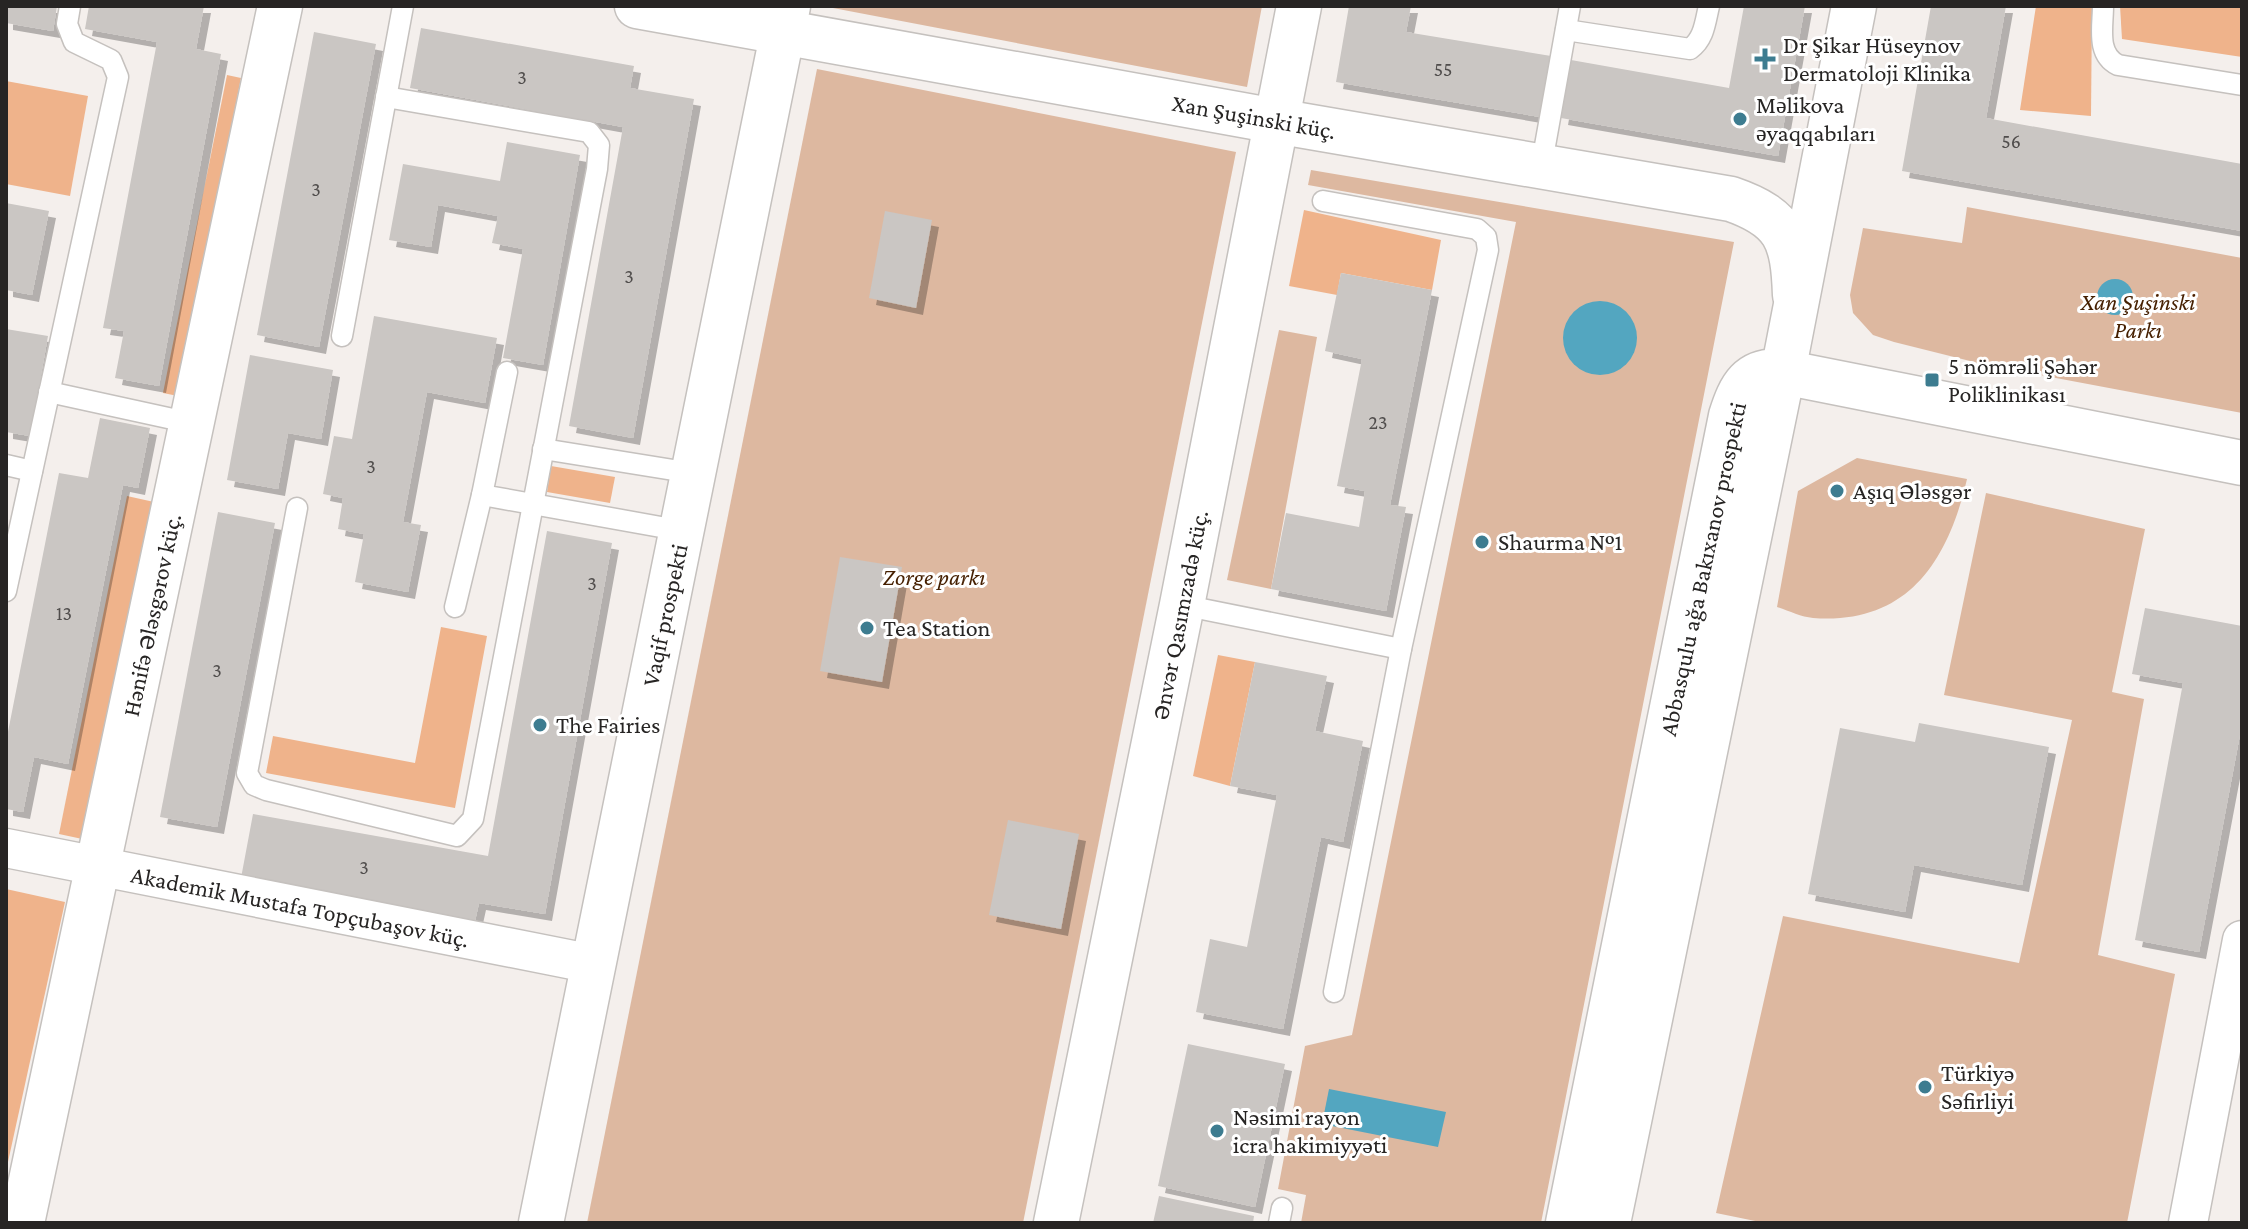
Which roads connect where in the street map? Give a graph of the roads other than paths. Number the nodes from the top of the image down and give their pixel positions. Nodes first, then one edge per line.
1 (70, 6) edge
2 (280, 6) edge
3 (403, 6) edge
4 (637, 6) edge
5 (1299, 6) edge
6 (1570, 6) edge
7 (1709, 6) edge
8 (1854, 6) edge
9 (2103, 6) edge
10 (785, 20) edge
11 (1566, 30) junction
12 (2242, 85) edge
13 (386, 97) junction
14 (1276, 121) junction
15 (1541, 168) junction
16 (1323, 201) dead end
17 (1795, 309) junction
18 (342, 336) dead end
19 (507, 372) dead end
20 (1783, 372) junction
21 (49, 392) junction
22 (191, 423) junction
23 (543, 449) junction
24 (2242, 463) edge
25 (6, 465) edge
26 (32, 471) junction
27 (692, 473) junction
28 (482, 495) junction
29 (533, 504) junction
30 (297, 508) dead end
31 (683, 531) junction
32 (6, 591) edge
33 (1182, 605) junction
34 (455, 607) dead end
35 (1401, 649) junction
36 (6, 848) edge
37 (99, 868) junction
38 (2242, 940) edge
39 (593, 964) junction
40 (1334, 992) dead end
41 (22, 1223) edge
42 (541, 1223) edge
43 (1056, 1223) edge
44 (1568, 1223) edge
45 (1608, 1223) edge
46 (2188, 1223) edge

1 - 21 lane
2 - 22 main road, Hənifə Ələsgərov küç.
3 - 13 lane
4 - 10 main road, Xan Şuşinski küç.
5 - 14 main road, Ənvər Qasımzadə küç.
6 - 11 lane
7 - 11 lane
8 - 17 main road
9 - 12 lane
10 - 14 main road, Xan Şuşinski küç.
10 - 27 main road, Vaqif prospekti
11 - 15 lane
13 - 18 lane
13 - 23 lane
14 - 15 main road, Xan Şuşinski küç.
14 - 33 main road, Ənvər Qasımzadə küç.
15 - 17 main road, Xan Şuşinski küç.
16 - 35 lane
17 - 20 main road
19 - 28 lane
20 - 24 main road
20 - 44 main road, Abbasqulu ağa Bakıxanov prospekti
20 - 45 main road, Abbasqulu ağa Bakıxanov prospekti
21 - 22 lane
21 - 26 lane
22 - 37 main road, Hənifə Ələsgərov küç.
23 - 27 lane
23 - 29 lane
25 - 26 lane
26 - 32 lane
27 - 31 main road, Vaqif prospekti
28 - 29 lane
28 - 34 lane
29 - 30 lane
29 - 31 lane
31 - 39 main road, Vaqif prospekti
33 - 35 lane
33 - 43 main road, Ənvər Qasımzadə küç.
35 - 40 lane
36 - 37 street, Akademik Mustafa Topçubaşov küç.
37 - 39 street, Akademik Mustafa Topçubaşov küç.
37 - 41 main road, Hənifə Ələsgərov küç.
38 - 46 street
39 - 42 main road, Vaqif prospekti

